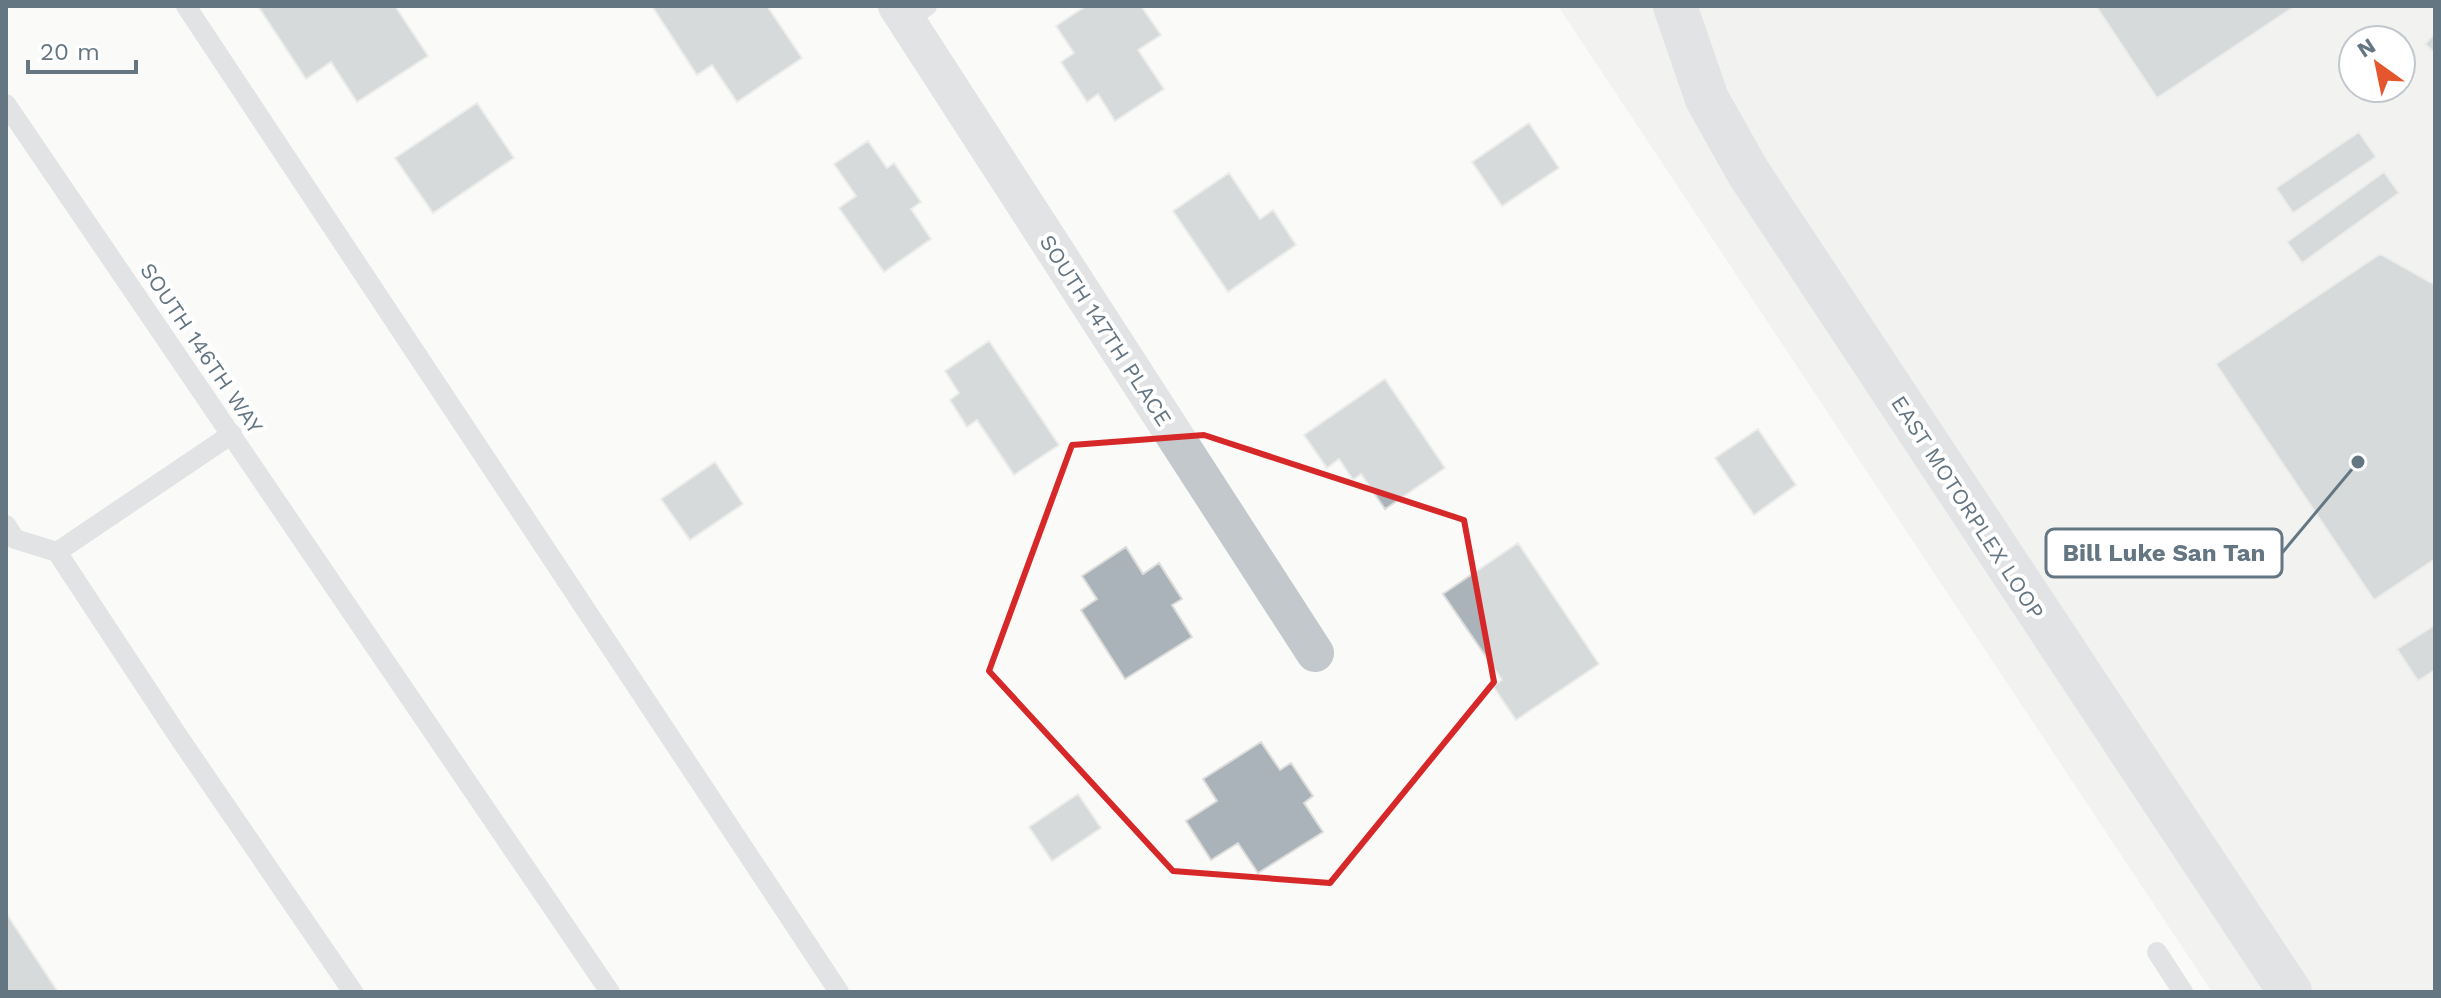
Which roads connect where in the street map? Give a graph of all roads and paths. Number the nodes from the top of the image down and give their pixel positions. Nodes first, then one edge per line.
1 (186, 6) edge
2 (1675, 6) edge
3 (910, 11) edge
4 (6, 104) edge
5 (232, 434) junction
6 (6, 525) edge
7 (57, 552) junction
8 (1315, 653) dead end
9 (2157, 952) dead end
10 (353, 992) edge
11 (610, 992) edge
12 (839, 992) edge
13 (2183, 992) edge
14 (2290, 992) edge

1 - 12 lane
2 - 14 street, EAST MOTORPLEX LOOP
3 - 8 street, SOUTH 147TH PLACE
4 - 5 lane, SOUTH 146TH WAY
5 - 7 lane
5 - 11 lane, SOUTH 146TH WAY
6 - 7 lane
7 - 10 lane
9 - 13 lane

